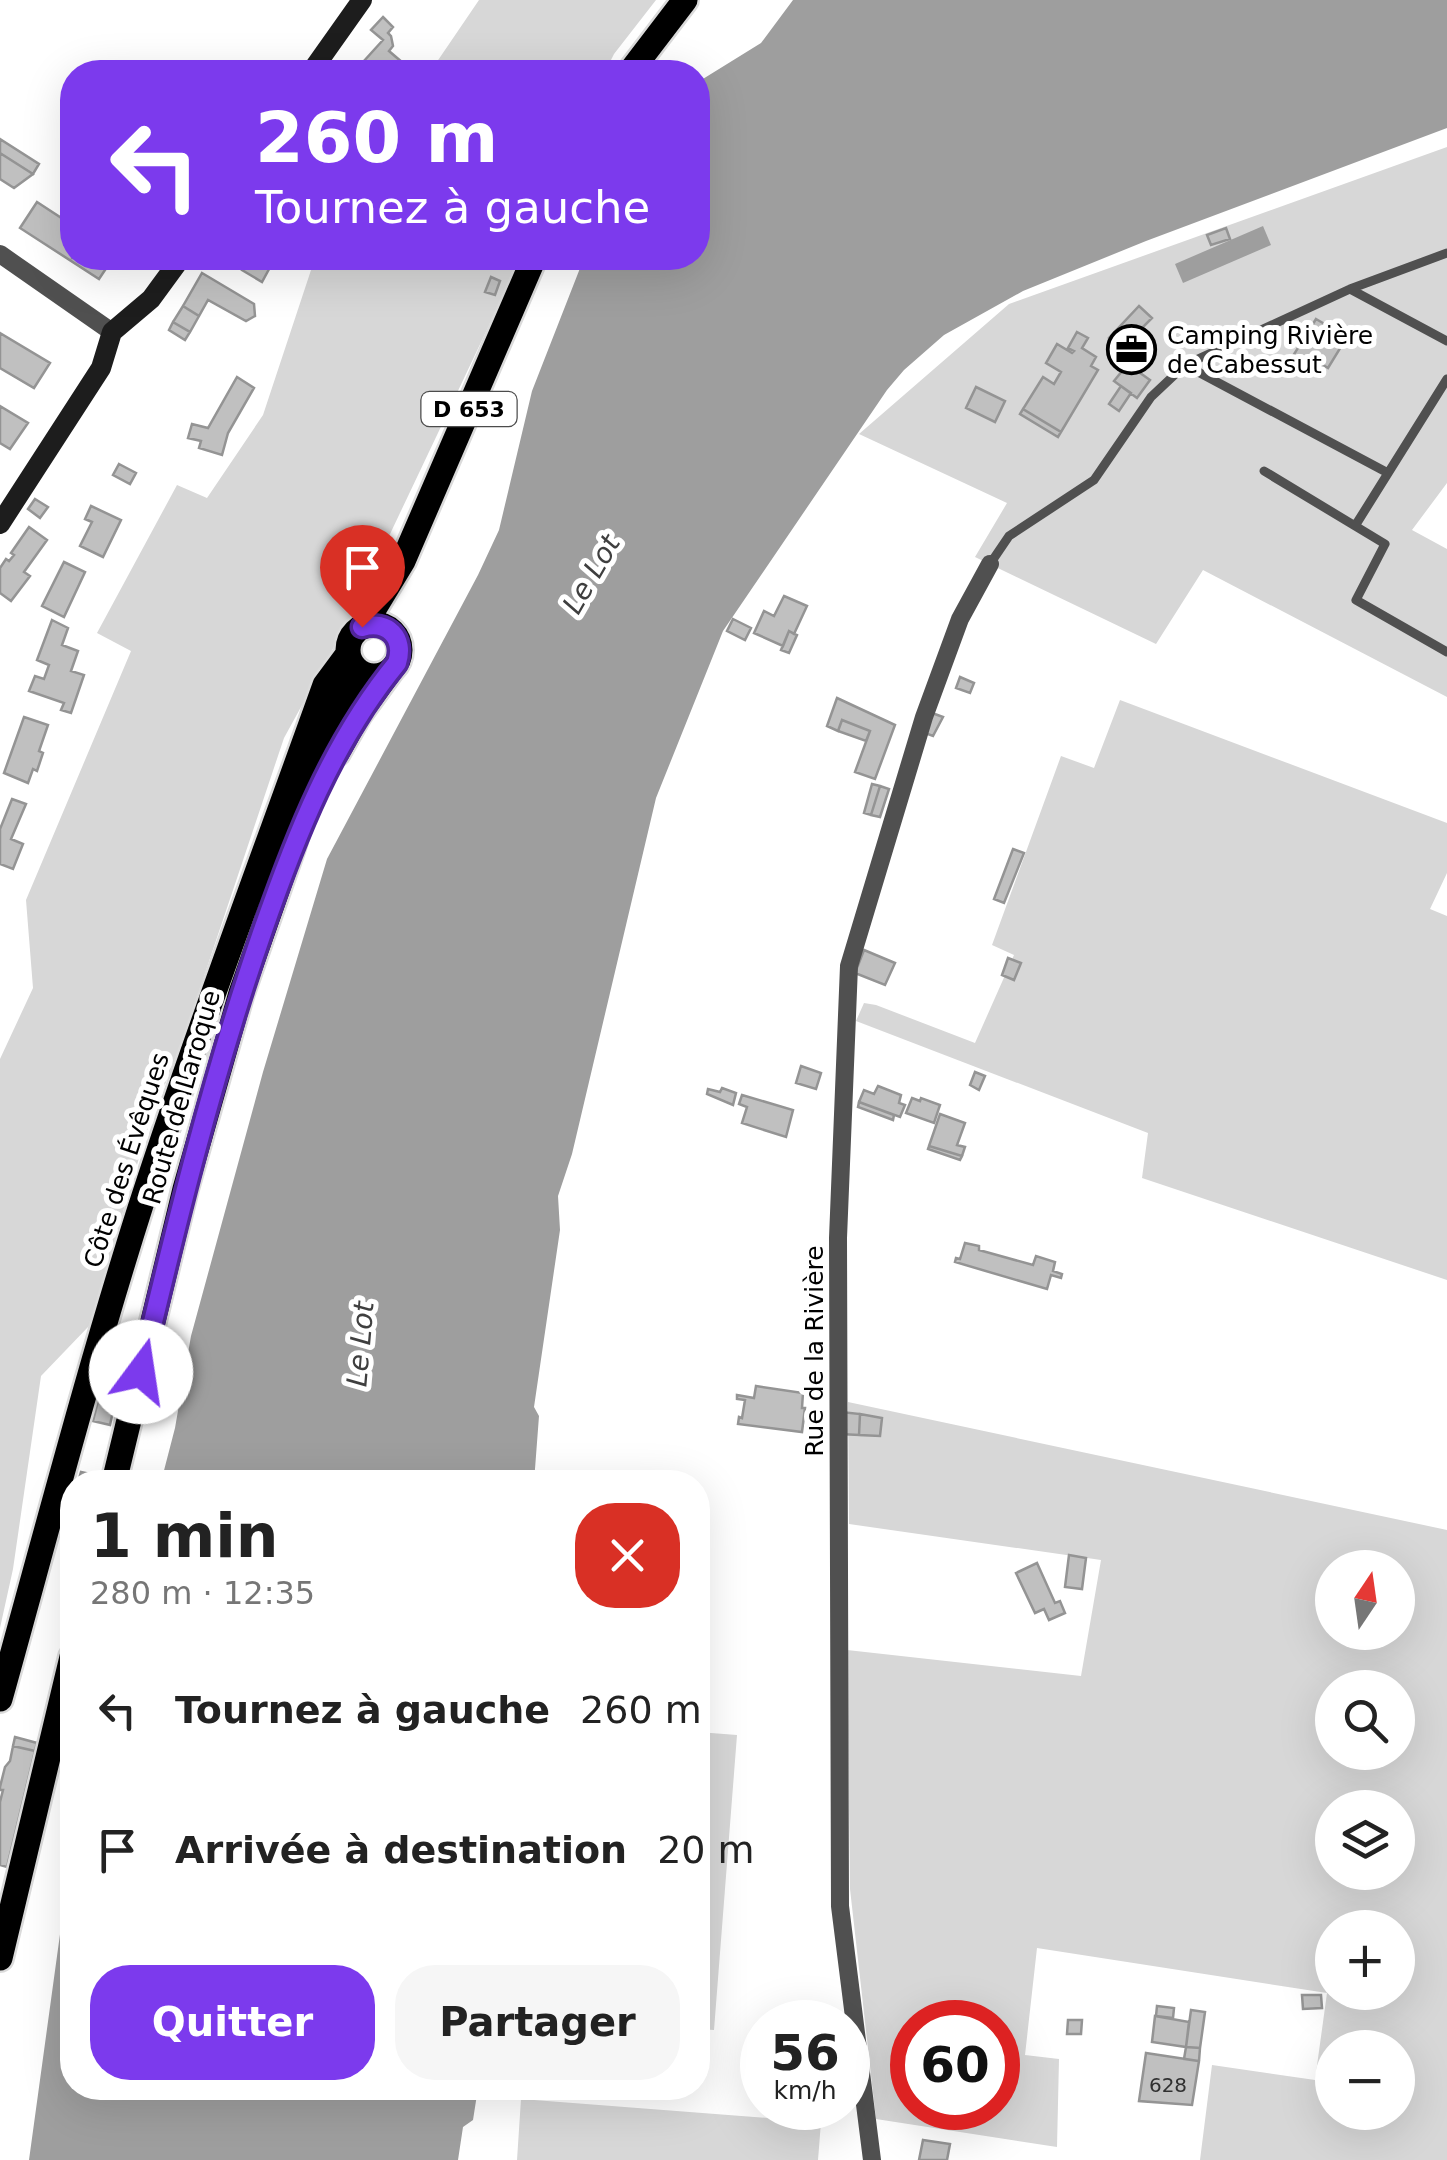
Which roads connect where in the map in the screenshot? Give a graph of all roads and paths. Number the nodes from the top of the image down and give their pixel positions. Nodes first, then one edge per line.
1 (362, 0) edge
2 (685, 0) edge
3 (320, 60) edge
4 (639, 60) edge
5 (1447, 253) edge
6 (0, 254) edge
7 (173, 270) edge
8 (529, 270) edge
9 (1350, 289) junction
10 (112, 332) junction
11 (1447, 341) edge
12 (1185, 366) junction
13 (1447, 378) edge
14 (1264, 471) dead end
15 (1388, 473) junction
16 (0, 524) edge
17 (1355, 526) junction
18 (403, 561) junction
19 (990, 564) joint
20 (362, 627) junction
21 (392, 631) junction
22 (1447, 652) edge
23 (353, 663) junction
24 (391, 670) junction
25 (292, 848) junction
26 (64, 1470) edge
27 (117, 1470) edge
28 (60, 1485) edge
29 (0, 1699) edge
30 (60, 1707) edge
31 (0, 1958) edge
32 (872, 2160) edge

1 - 3 street
2 - 4 main road
5 - 9 lane
6 - 10 street
7 - 10 street
8 - 18 main road, D 653
9 - 11 lane
9 - 12 lane
10 - 16 street
12 - 15 lane
12 - 19 lane
13 - 15 lane
14 - 17 lane
15 - 17 lane
17 - 22 lane
18 - 20 main road, D 653
18 - 21 main road, D 653
19 - 32 street, Rue de la Rivière
20 - 21 main road
20 - 23 main road
21 - 24 main road
23 - 24 main road
23 - 25 main road, Route de Laroque
23 - 26 main road, Côte des Évêques
24 - 25 main road, Route de Laroque
25 - 27 main road, Route de Laroque
28 - 29 main road, Côte des Évêques
30 - 31 main road

